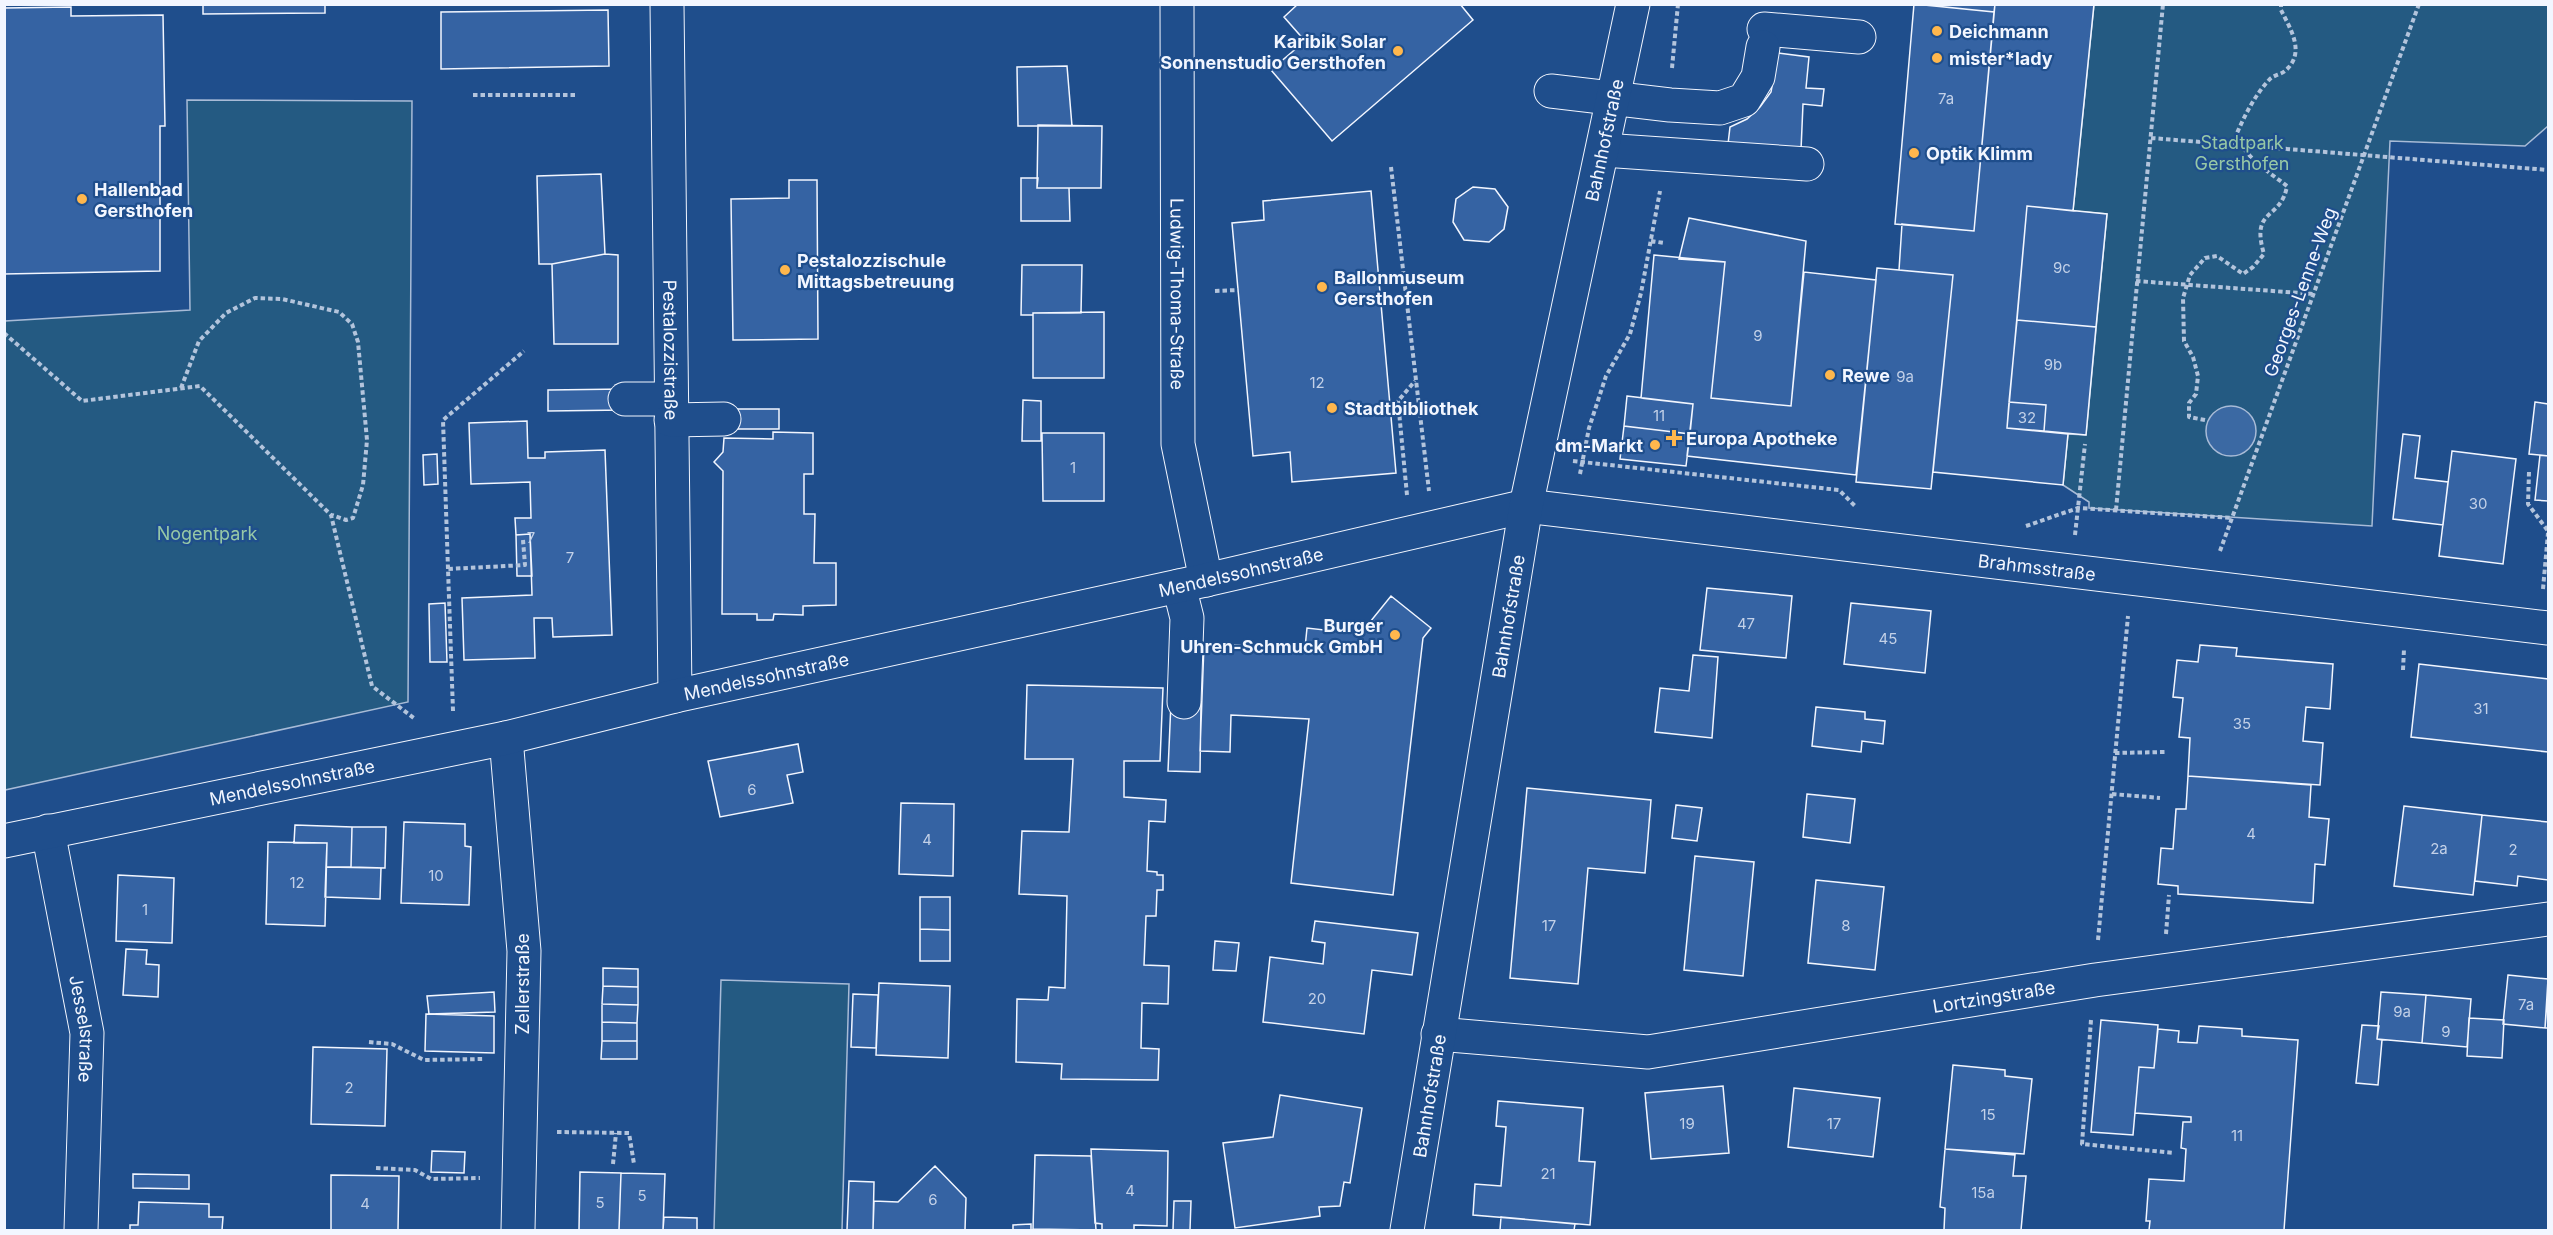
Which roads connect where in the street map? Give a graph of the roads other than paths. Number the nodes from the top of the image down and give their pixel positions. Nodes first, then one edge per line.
1 (667, 4) edge
2 (1177, 4) edge
3 (1633, 4) edge
4 (1859, 37) dead end
5 (1551, 91) dead end
6 (1614, 99) junction
7 (1603, 150) junction
8 (1807, 165) dead end
9 (625, 399) dead end
10 (671, 410) junction
11 (724, 419) dead end
12 (1526, 506) junction
13 (1193, 583) junction
14 (2544, 628) edge
15 (675, 696) junction
16 (1184, 702) dead end
17 (506, 738) junction
18 (48, 831) junction
19 (4, 841) edge
20 (2548, 919) edge
21 (1438, 1034) junction
22 (81, 1230) edge
23 (518, 1230) edge
24 (1407, 1230) edge

1 - 10 street, Pestalozzistraße
2 - 13 street, Ludwig-Thoma-Straße
3 - 6 street, Bahnhofstraße
4 - 6 street
5 - 6 street
6 - 7 street, Bahnhofstraße
7 - 8 street
7 - 12 street, Bahnhofstraße
9 - 10 street
10 - 11 street
10 - 15 street, Pestalozzistraße
12 - 13 street, Mendelssohnstraße
12 - 14 street, Brahmsstraße
12 - 21 street, Bahnhofstraße
13 - 15 street, Mendelssohnstraße
13 - 16 street, Ludwig-Thoma-Straße
15 - 17 street, Mendelssohnstraße
17 - 18 street, Mendelssohnstraße
17 - 23 street, Zellerstraße
18 - 19 street, Mendelssohnstraße
18 - 22 street, Jesselstraße
20 - 21 street, Lortzingstraße
21 - 24 street, Bahnhofstraße

